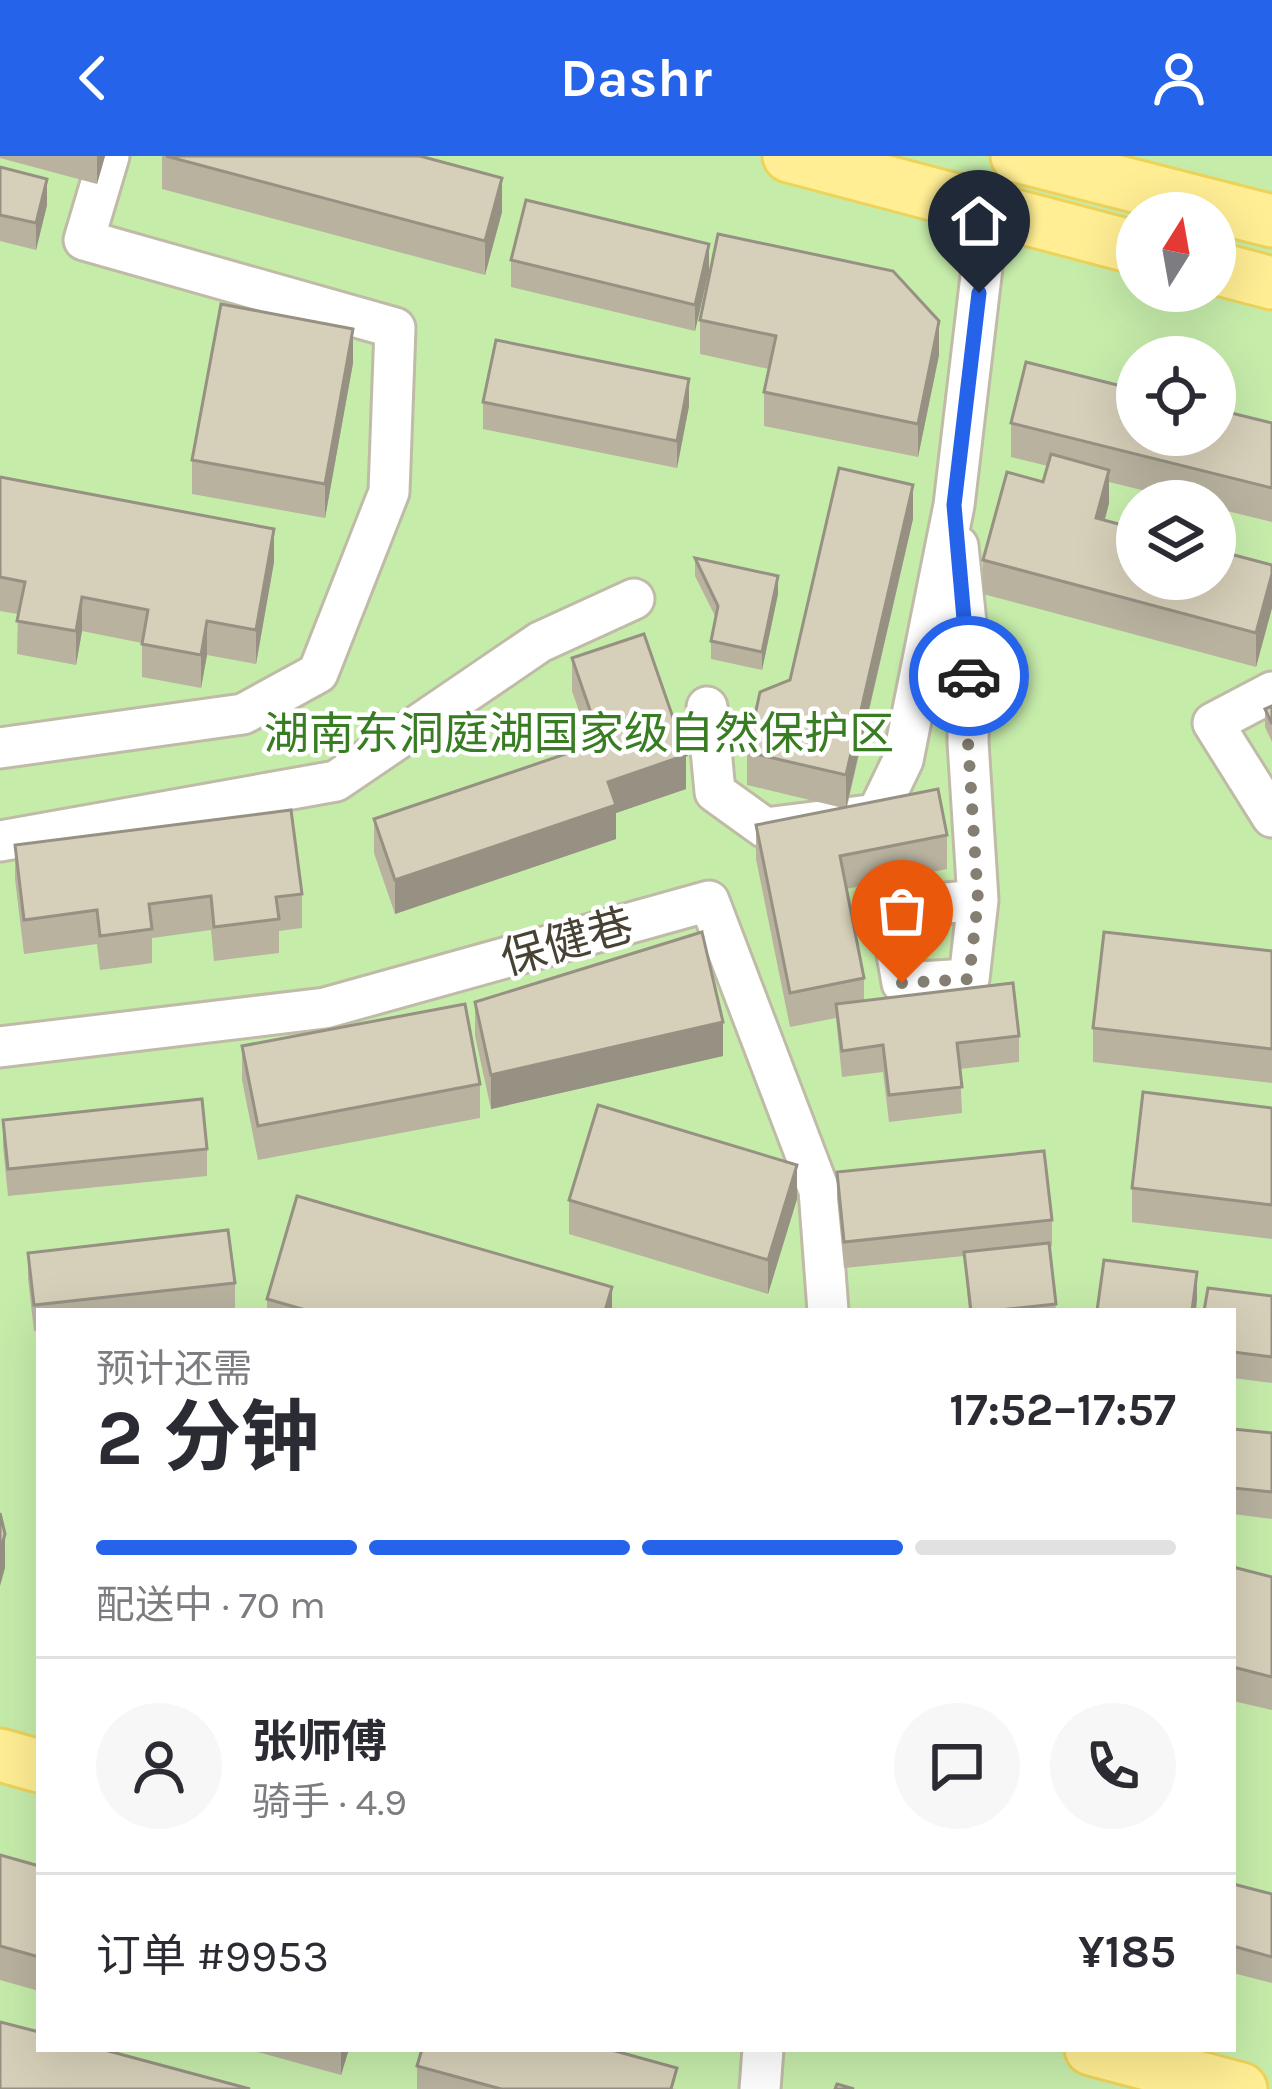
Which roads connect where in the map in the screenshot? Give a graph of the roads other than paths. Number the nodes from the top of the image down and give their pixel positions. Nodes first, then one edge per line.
1 (110, 156) edge
2 (789, 156) edge
3 (1017, 156) edge
4 (989, 208) junction
5 (1272, 221) edge
6 (1116, 242) edge
7 (1236, 274) edge
8 (1272, 284) edge
9 (954, 505) junction
10 (634, 599) dead end
11 (1272, 692) edge
12 (707, 707) dead end
13 (0, 748) edge
14 (1272, 817) edge
15 (0, 841) edge
16 (978, 900) dead end
17 (0, 1047) edge
18 (828, 1308) edge
19 (0, 1723) edge
20 (36, 1732) edge
21 (0, 1756) edge
22 (36, 1765) edge
23 (763, 2052) edge
24 (1102, 2052) edge
25 (1229, 2052) edge
26 (1272, 2063) edge
27 (760, 2089) edge
28 (1241, 2089) edge

1 - 13 street
2 - 4 main road
3 - 5 main road
4 - 6 main road
4 - 9 street
7 - 8 main road
9 - 12 street
9 - 16 street
10 - 15 street
11 - 14 street
17 - 18 street, 保健巷
19 - 20 main road
21 - 22 main road
23 - 27 street
24 - 28 main road
25 - 26 main road

